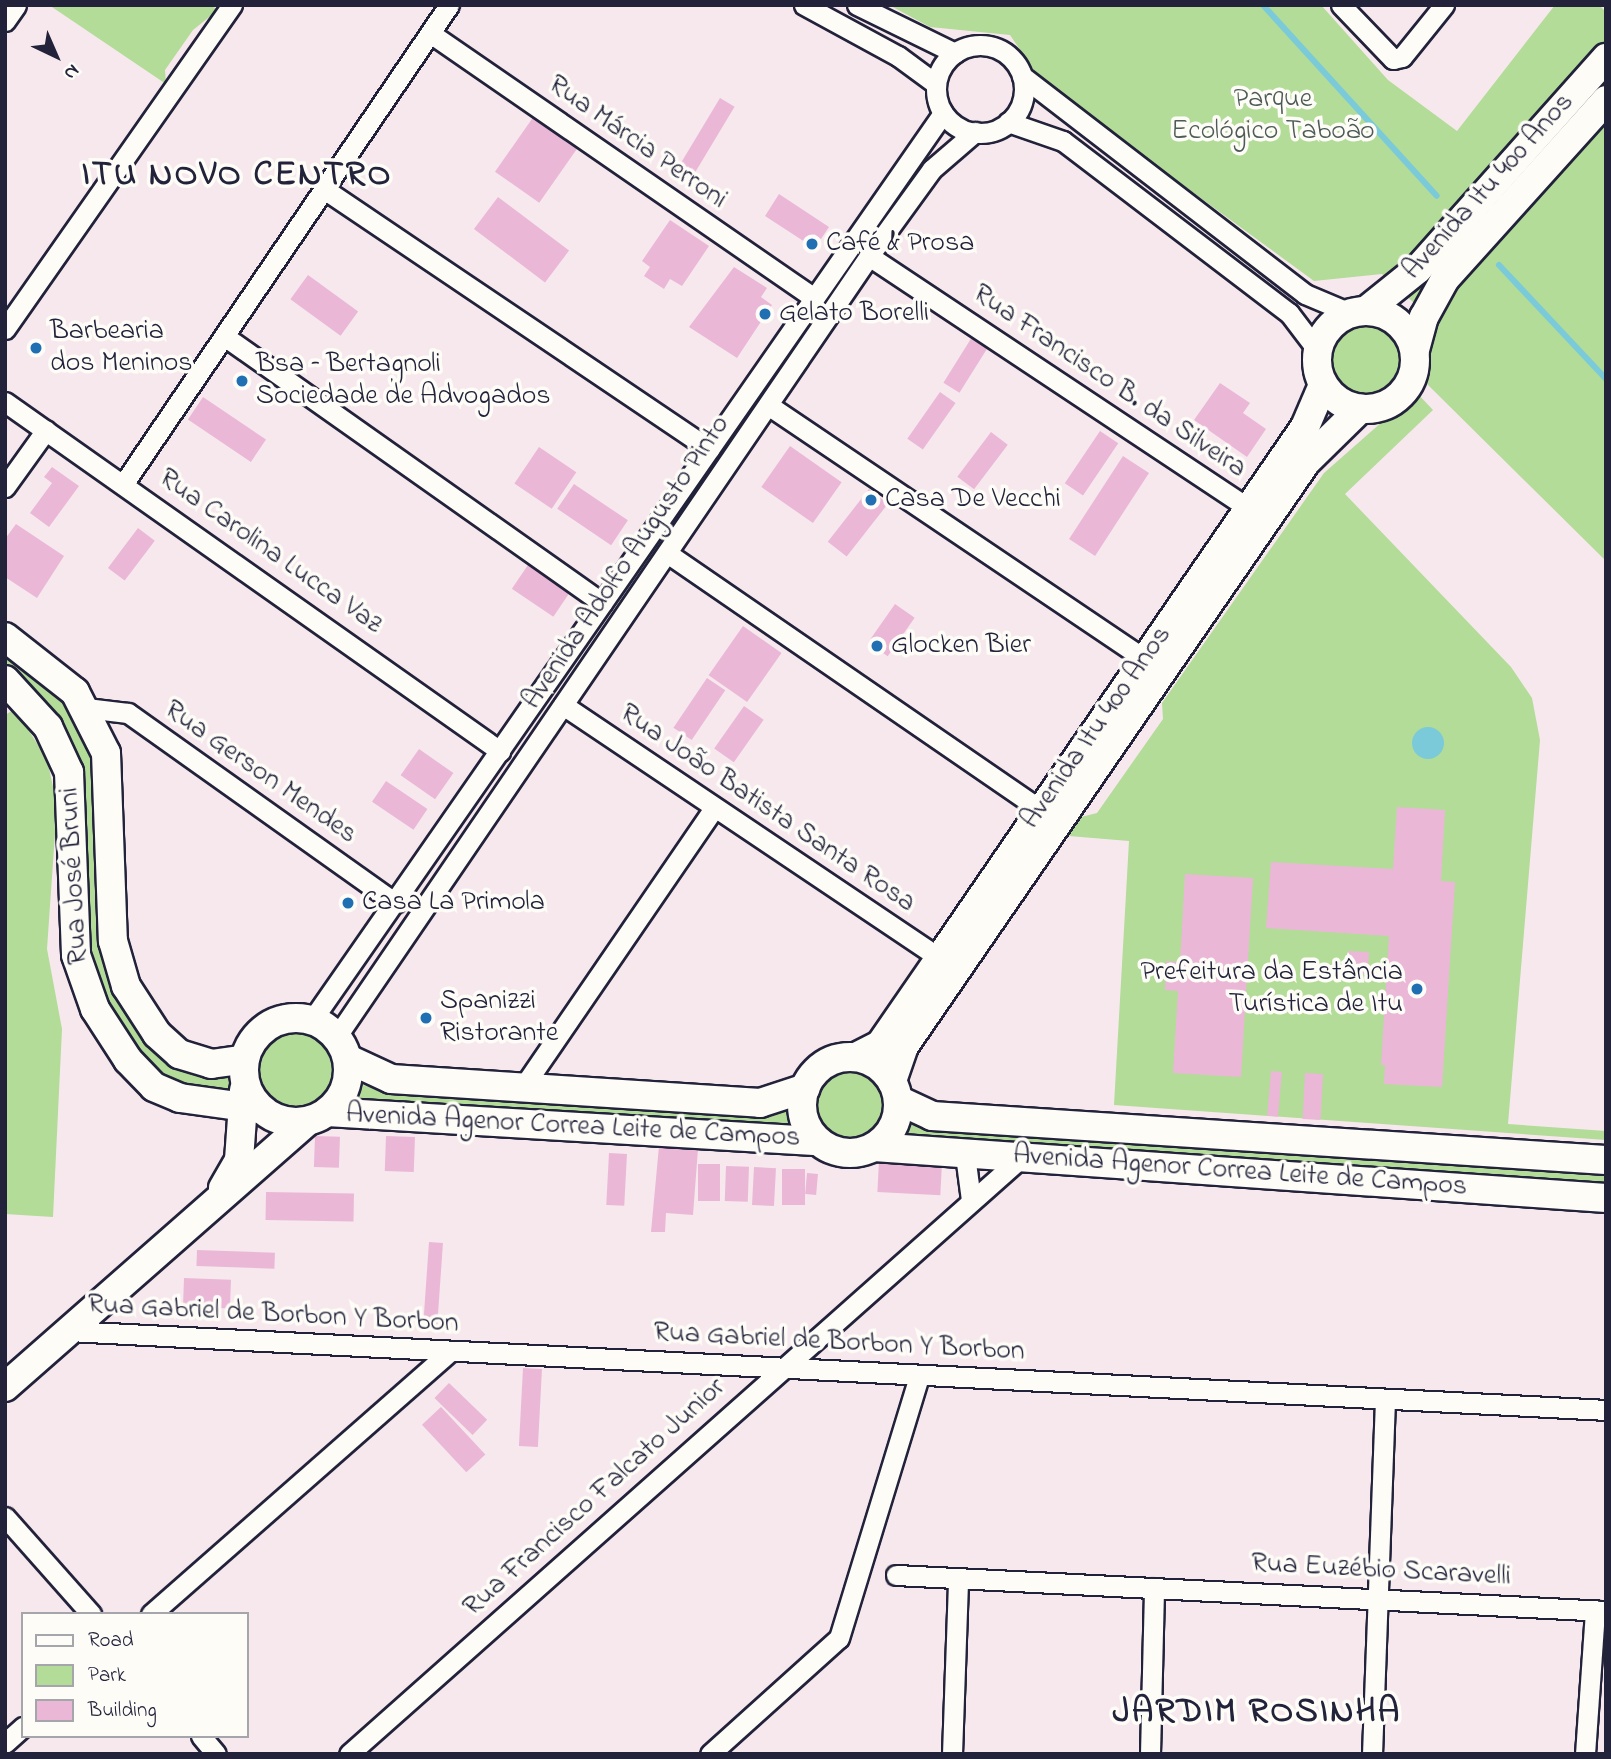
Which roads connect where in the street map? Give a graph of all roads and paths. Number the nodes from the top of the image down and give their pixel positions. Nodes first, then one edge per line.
1 (16, 5) edge
2 (232, 5) edge
3 (449, 5) edge
4 (804, 5) edge
5 (857, 5) edge
6 (1341, 5) edge
7 (1444, 5) edge
8 (5, 21) edge
9 (429, 33) junction
10 (955, 52) junction
11 (1606, 58) edge
12 (1022, 76) junction
13 (936, 84) junction
14 (1606, 100) edge
15 (943, 113) junction
16 (1008, 122) junction
17 (975, 132) junction
18 (324, 189) junction
19 (869, 256) junction
20 (814, 298) junction
21 (1359, 312) junction
22 (5, 329) edge
23 (224, 336) junction
24 (1415, 350) junction
25 (1318, 351) junction
26 (1323, 385) junction
27 (5, 402) edge
28 (768, 405) junction
29 (1360, 409) junction
30 (46, 430) junction
31 (709, 449) junction
32 (124, 483) junction
33 (5, 487) edge
34 (1249, 508) junction
35 (667, 553) junction
36 (602, 603) junction
37 (5, 636) edge
38 (1144, 659) junction
39 (5, 680) edge
40 (563, 705) junction
41 (86, 708) junction
42 (500, 751) junction
43 (714, 808) junction
44 (1041, 809) junction
45 (394, 903) junction
46 (940, 958) junction
47 (312, 1020) junction
48 (343, 1048) junction
49 (856, 1057) junction
50 (523, 1087) junction
51 (806, 1088) junction
52 (248, 1090) junction
53 (895, 1091) junction
54 (317, 1117) junction
55 (818, 1141) junction
56 (874, 1147) junction
57 (965, 1155) junction
58 (1022, 1157) junction
59 (1606, 1160) edge
60 (1606, 1198) edge
61 (971, 1200) junction
62 (205, 1212) junction
63 (69, 1331) junction
64 (448, 1353) junction
65 (786, 1366) junction
66 (919, 1376) junction
67 (5, 1387) edge
68 (1385, 1399) junction
69 (1606, 1410) edge
70 (5, 1517) edge
71 (896, 1574) dead end
72 (958, 1578) junction
73 (1154, 1588) junction
74 (1378, 1600) junction
75 (1600, 1611) edge
76 (89, 1612) edge
77 (153, 1612) edge
78 (21, 1729) edge
79 (203, 1738) edge
80 (5, 1743) edge
81 (216, 1754) edge
82 (349, 1754) edge
83 (710, 1754) edge
84 (952, 1754) edge
85 (1150, 1754) edge
86 (1372, 1754) edge
87 (1586, 1754) edge

1 - 8 street
2 - 22 street
3 - 9 street
4 - 13 street
5 - 10 street
6 - 7 street
9 - 18 street
9 - 20 street, Rua Márcia Perroni
10 - 12 street
10 - 13 street
11 - 21 street, Avenida Itu 400 Anos
12 - 16 street
12 - 21 street
13 - 15 street
14 - 24 street, Avenida Itu 400 Anos
15 - 17 street
15 - 20 street, Avenida Adolfo Augusto Pinto
16 - 17 street
16 - 25 street
17 - 19 street, Avenida Adolfo Augusto Pinto
18 - 23 street
18 - 31 street
19 - 28 street, Avenida Adolfo Augusto Pinto
19 - 34 street, Rua Francisco B. da Silveira
20 - 31 street, Avenida Adolfo Augusto Pinto
21 - 24 street
21 - 25 street
23 - 32 street
23 - 36 street
24 - 29 street
25 - 26 street
26 - 29 street
26 - 34 street, Avenida Itu 400 Anos
27 - 30 street, Rua Carolina Lucca Vaz
28 - 35 street, Avenida Adolfo Augusto Pinto
28 - 38 street
29 - 53 street, Avenida Itu 400 Anos
30 - 32 street, Rua Carolina Lucca Vaz
30 - 33 street
31 - 36 street, Avenida Adolfo Augusto Pinto
32 - 42 street, Rua Carolina Lucca Vaz
34 - 38 street, Avenida Itu 400 Anos
35 - 40 street, Avenida Adolfo Augusto Pinto
35 - 44 street
36 - 42 street, Avenida Adolfo Augusto Pinto
37 - 41 street, Rua José Bruni
38 - 44 street, Avenida Itu 400 Anos
39 - 52 street, Rua José Bruni
40 - 43 street, Rua João Batista Santa Rosa
40 - 48 street, Avenida Adolfo Augusto Pinto
41 - 45 street, Rua Gerson Mendes
41 - 52 street, Rua José Bruni
42 - 45 street, Avenida Adolfo Augusto Pinto
43 - 46 street, Rua João Batista Santa Rosa
43 - 50 street
44 - 46 street, Avenida Itu 400 Anos
45 - 47 street, Avenida Adolfo Augusto Pinto
46 - 49 street, Avenida Itu 400 Anos
47 - 48 street
47 - 52 street
48 - 50 street, Avenida Agenor Correa Leite de Campos
48 - 54 street
49 - 51 street
49 - 53 street
50 - 51 street, Avenida Agenor Correa Leite de Campos
51 - 55 street
52 - 54 street
52 - 62 street
53 - 56 street
53 - 59 street, Avenida Agenor Correa Leite de Campos
54 - 55 street, Avenida Agenor Correa Leite de Campos
54 - 62 street
55 - 56 street
56 - 57 street, Avenida Agenor Correa Leite de Campos
57 - 58 street, Avenida Agenor Correa Leite de Campos
57 - 61 street
58 - 60 street, Avenida Agenor Correa Leite de Campos
58 - 61 street, Rua Francisco Falcato Junior
61 - 65 street, Rua Francisco Falcato Junior
62 - 63 street
63 - 64 street, Rua Gabriel de Borbon Y Borbon
63 - 67 street
64 - 65 street, Rua Gabriel de Borbon Y Borbon
64 - 77 street
65 - 66 street, Rua Gabriel de Borbon Y Borbon
65 - 82 street, Rua Francisco Falcato Junior
66 - 68 street, Rua Gabriel de Borbon Y Borbon
66 - 83 street
68 - 69 street, Rua Gabriel de Borbon Y Borbon
68 - 74 street
70 - 76 street
71 - 72 street, Rua Euzébio Scaravelli
72 - 73 street, Rua Euzébio Scaravelli
72 - 84 street
73 - 74 street, Rua Euzébio Scaravelli
73 - 85 street
74 - 75 street, Rua Euzébio Scaravelli
74 - 86 street
75 - 87 street
78 - 80 street
79 - 81 street

